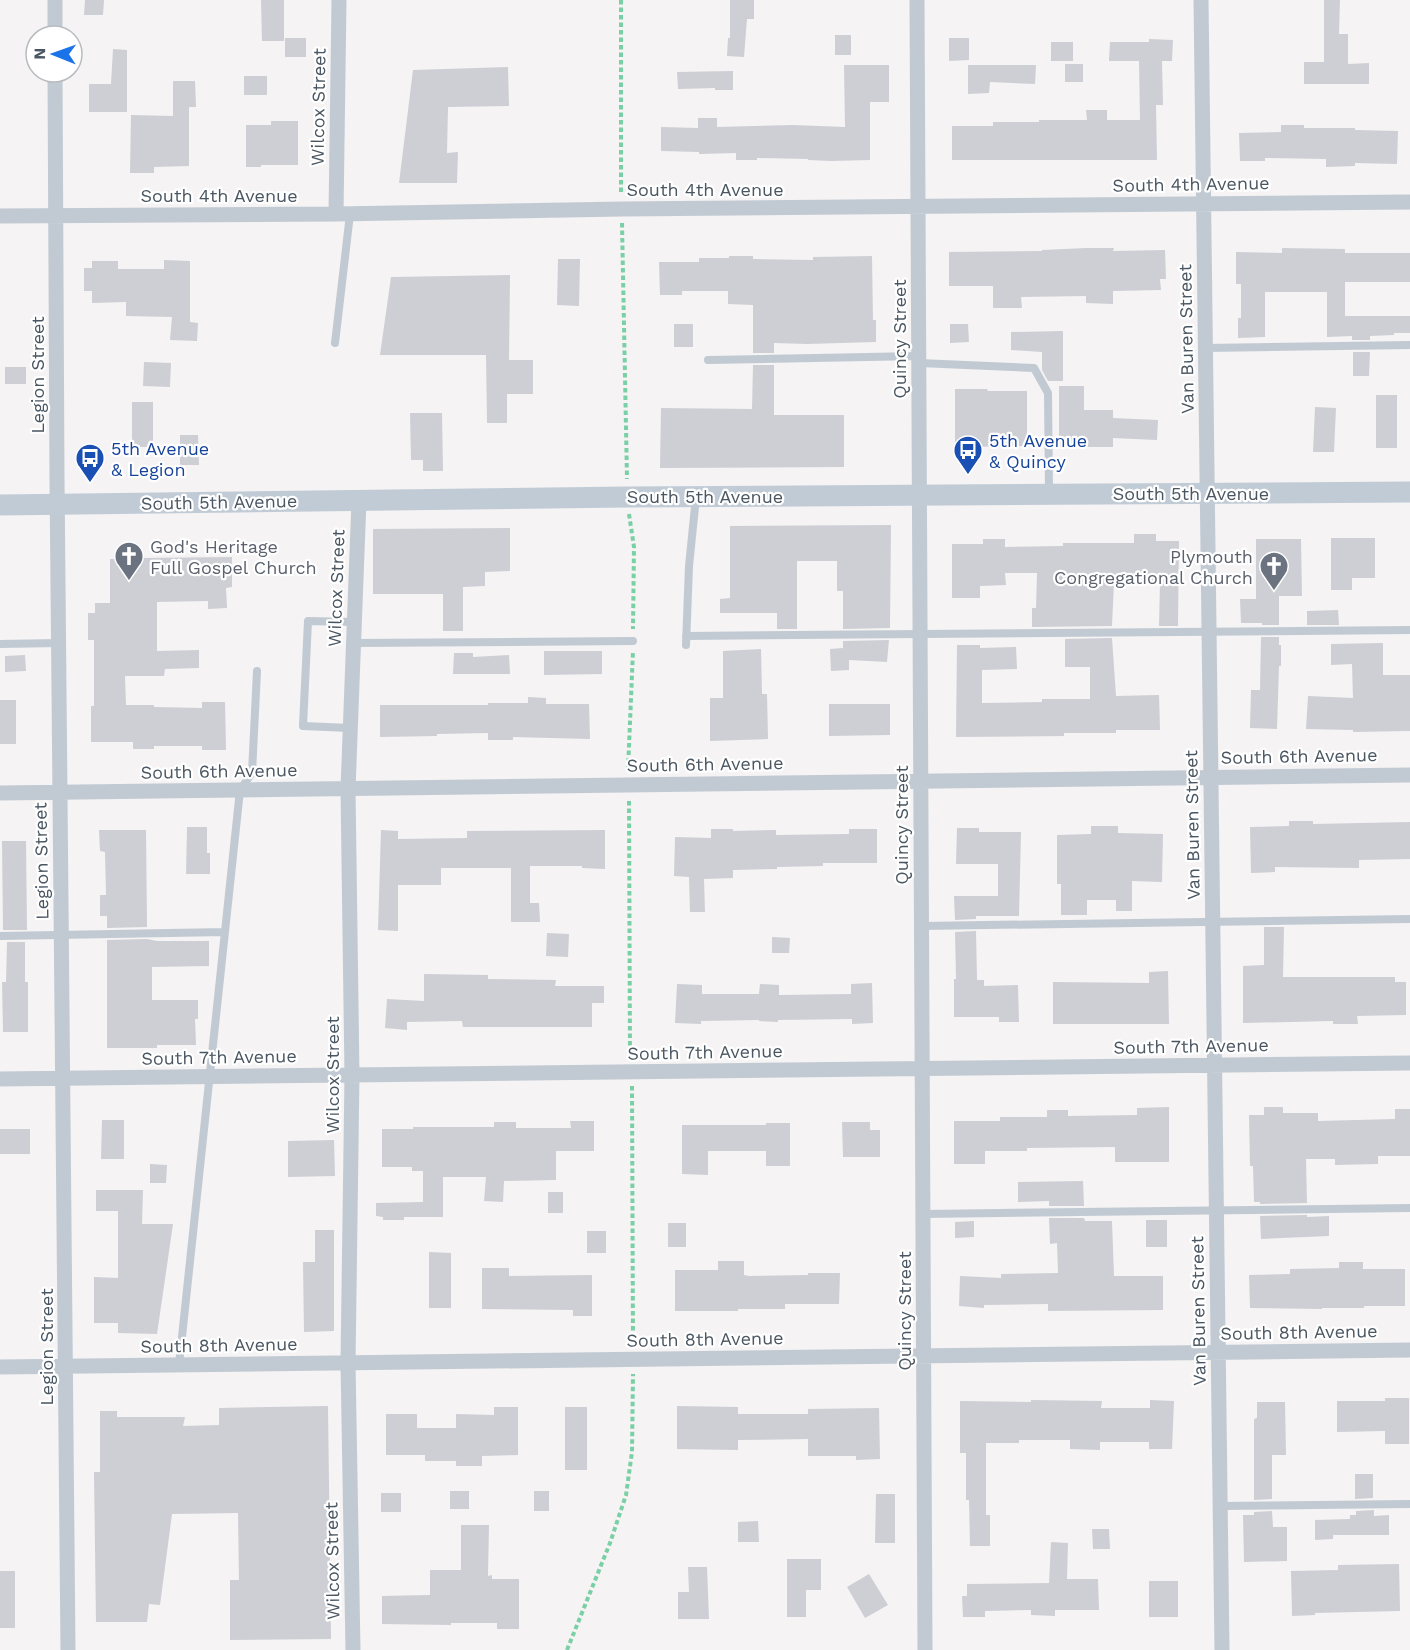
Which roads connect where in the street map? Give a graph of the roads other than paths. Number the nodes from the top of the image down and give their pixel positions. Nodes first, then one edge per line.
1 (55, 0) edge
2 (339, 0) edge
3 (917, 0) edge
4 (1201, 0) edge
5 (55, 24) edge
6 (55, 84) edge
7 (1410, 202) edge
8 (1203, 203) junction
9 (918, 207) junction
10 (343, 214) junction
11 (0, 216) edge
12 (56, 216) junction
13 (335, 343) dead end
14 (1410, 345) edge
15 (1205, 348) junction
16 (708, 360) dead end
17 (919, 360) junction
18 (1410, 492) edge
19 (1207, 493) junction
20 (1049, 494) junction
21 (919, 495) junction
22 (696, 496) junction
23 (359, 500) junction
24 (0, 504) edge
25 (58, 504) junction
26 (354, 622) junction
27 (1410, 630) edge
28 (1209, 632) junction
29 (920, 634) junction
30 (686, 636) junction
31 (633, 641) dead end
32 (59, 643) junction
33 (0, 644) edge
34 (353, 644) junction
35 (686, 645) dead end
36 (257, 671) dead end
37 (350, 728) junction
38 (1410, 775) edge
39 (1211, 777) junction
40 (920, 781) junction
41 (348, 789) junction
42 (240, 790) junction
43 (60, 792) junction
44 (0, 793) edge
45 (1410, 919) edge
46 (1213, 921) junction
47 (921, 926) junction
48 (225, 932) junction
49 (62, 935) junction
50 (0, 936) edge
51 (1410, 1063) edge
52 (1215, 1065) junction
53 (922, 1069) junction
54 (352, 1075) junction
55 (209, 1077) junction
56 (0, 1079) edge
57 (63, 1079) junction
58 (1410, 1208) edge
59 (1216, 1210) junction
60 (923, 1214) junction
61 (1410, 1350) edge
62 (1218, 1353) junction
63 (923, 1356) junction
64 (348, 1363) junction
65 (179, 1365) junction
66 (65, 1366) junction
67 (0, 1367) edge
68 (1410, 1504) edge
69 (1220, 1506) junction
70 (68, 1650) edge
71 (353, 1650) edge
72 (925, 1650) edge
73 (1222, 1650) edge

1 - 5 street
2 - 10 street, Wilcox Street
3 - 9 street, Quincy Street
4 - 8 street, Van Buren Street
6 - 12 street, Legion Street
7 - 8 street, South 4th Avenue
8 - 9 street, South 4th Avenue
8 - 15 street, Van Buren Street
9 - 10 street, South 4th Avenue
9 - 17 street, Quincy Street
10 - 12 street, South 4th Avenue
10 - 13 lane
11 - 12 street, South 4th Avenue
12 - 25 street, Legion Street
14 - 15 lane
15 - 19 street, Van Buren Street
16 - 17 lane
17 - 20 lane
17 - 21 street, Quincy Street
18 - 19 street, South 5th Avenue
19 - 20 street, South 5th Avenue
19 - 28 street, Van Buren Street
20 - 21 street, South 5th Avenue
21 - 22 street, South 5th Avenue
21 - 29 street, Quincy Street
22 - 23 street, South 5th Avenue
22 - 30 lane
23 - 25 street, South 5th Avenue
23 - 26 street, Wilcox Street
24 - 25 street, South 5th Avenue
25 - 32 street, Legion Street
26 - 34 street, Wilcox Street
26 - 37 lane
27 - 28 lane
28 - 29 lane
28 - 39 street, Van Buren Street
29 - 30 lane
29 - 40 street, Quincy Street
30 - 35 lane
31 - 34 lane
32 - 33 lane
32 - 43 street, Legion Street
34 - 37 street, Wilcox Street
36 - 42 lane
37 - 41 street, Wilcox Street
38 - 39 street, South 6th Avenue
39 - 40 street, South 6th Avenue
39 - 46 street, Van Buren Street
40 - 41 street, South 6th Avenue
40 - 47 street, Quincy Street
41 - 42 street, South 6th Avenue
41 - 54 street, Wilcox Street
42 - 43 street, South 6th Avenue
42 - 48 lane
43 - 44 street, South 6th Avenue
43 - 49 street, Legion Street
45 - 46 lane
46 - 47 lane
46 - 52 street, Van Buren Street
47 - 53 street, Quincy Street
48 - 49 lane
48 - 55 lane
49 - 50 lane
49 - 57 street, Legion Street
51 - 52 street, South 7th Avenue
52 - 53 street, South 7th Avenue
52 - 59 street, Van Buren Street
53 - 54 street, South 7th Avenue
53 - 60 street, Quincy Street
54 - 55 street, South 7th Avenue
54 - 64 street, Wilcox Street
55 - 57 street, South 7th Avenue
55 - 65 lane
56 - 57 street, South 7th Avenue
57 - 66 street, Legion Street
58 - 59 lane
59 - 60 lane
59 - 62 street, Van Buren Street
60 - 63 street, Quincy Street
61 - 62 street, South 8th Avenue
62 - 63 street, South 8th Avenue
62 - 69 street, Van Buren Street
63 - 64 street, South 8th Avenue
63 - 72 street, Quincy Street
64 - 65 street, South 8th Avenue
64 - 71 street, Wilcox Street
65 - 66 street, South 8th Avenue
66 - 67 street, South 8th Avenue
66 - 70 street, Legion Street
68 - 69 lane
69 - 73 street, Van Buren Street

